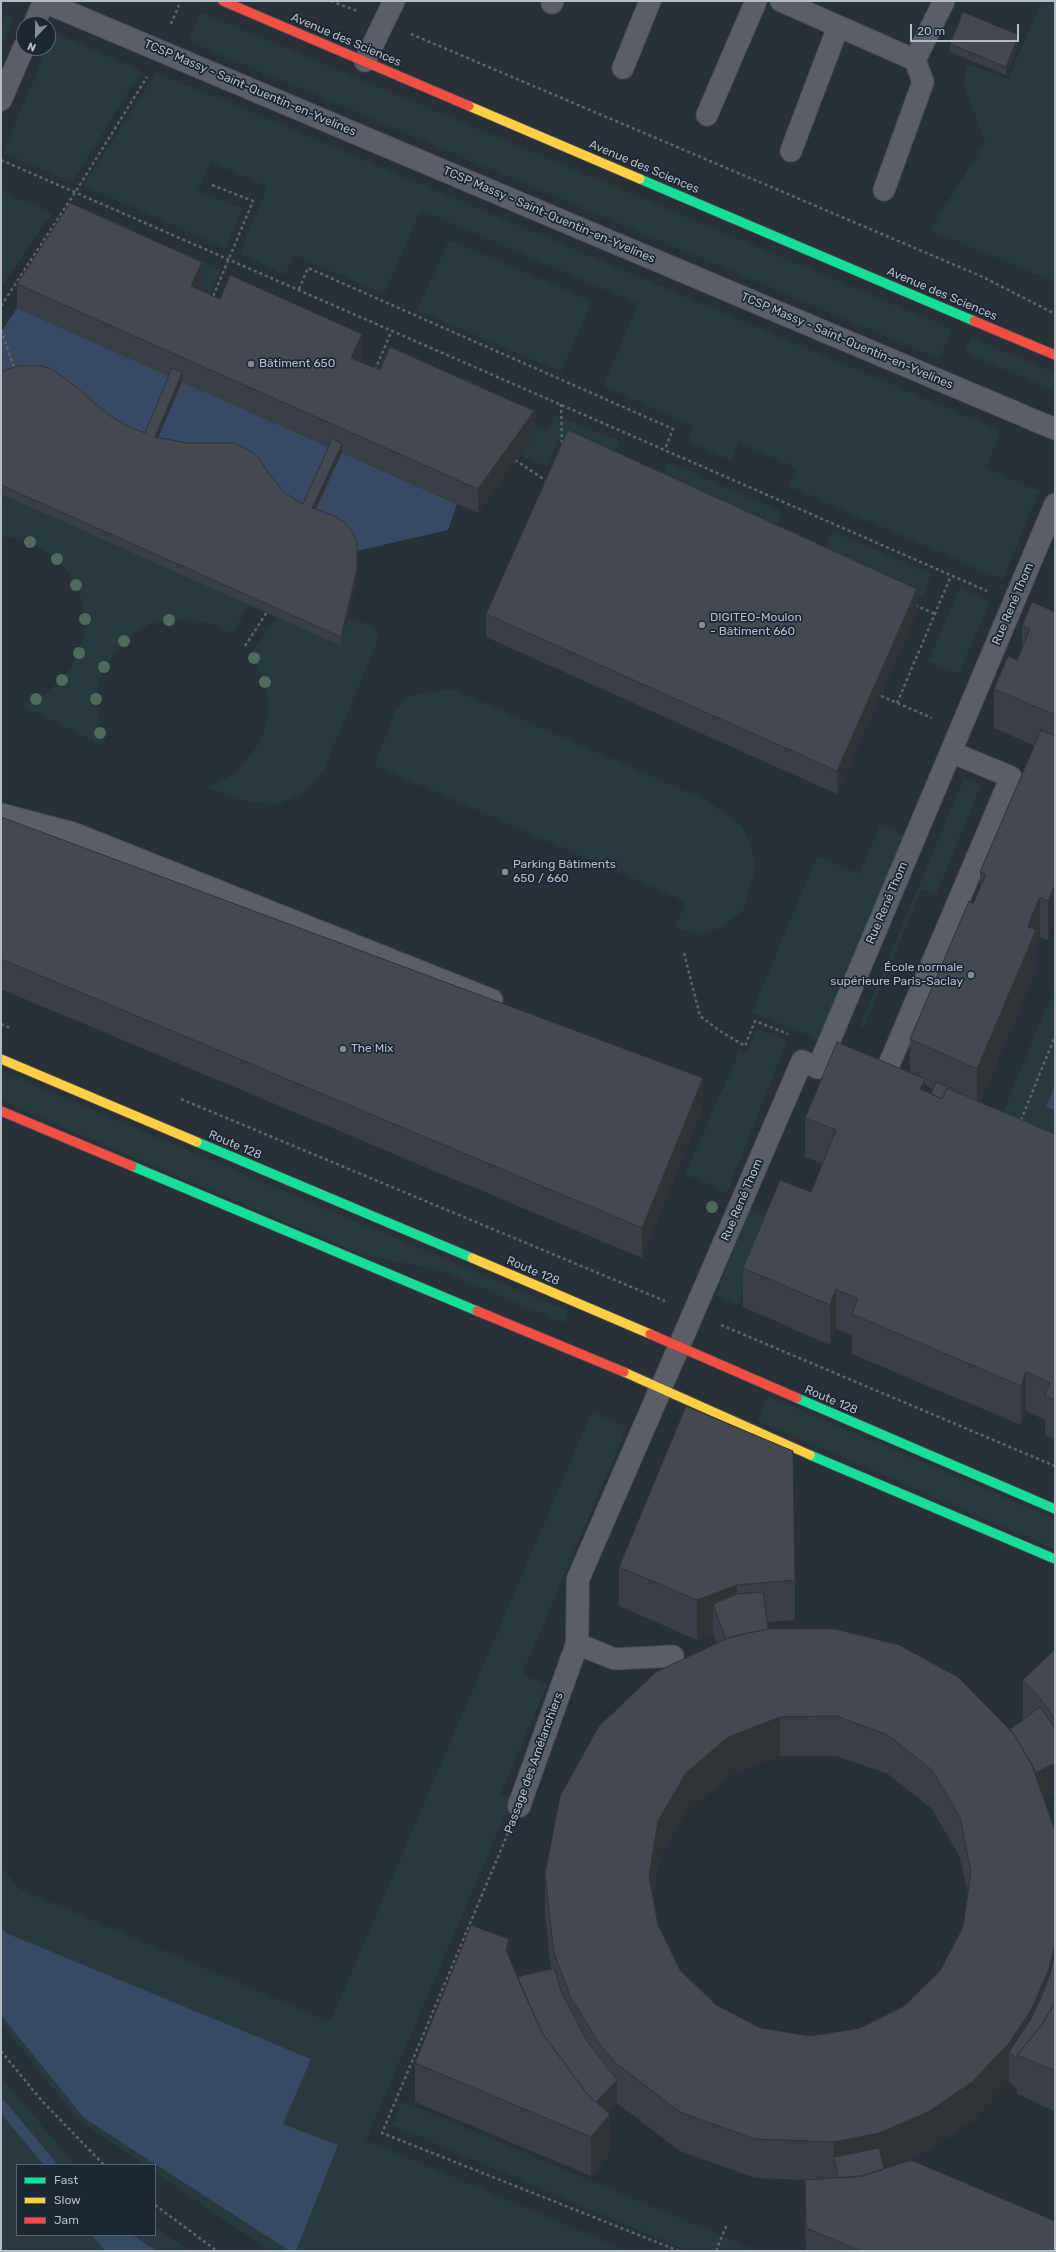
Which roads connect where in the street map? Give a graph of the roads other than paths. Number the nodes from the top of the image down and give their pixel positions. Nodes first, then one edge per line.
1 (43, 1) edge
2 (223, 1) edge
3 (394, 1) edge
4 (650, 1) edge
5 (756, 1) edge
6 (781, 1) edge
7 (944, 1) edge
8 (37, 16) edge
9 (838, 27) junction
10 (20, 56) edge
11 (915, 60) junction
12 (365, 61) junction
13 (623, 68) dead end
14 (1, 100) edge
15 (707, 115) dead end
16 (791, 151) dead end
17 (884, 190) dead end
18 (1055, 355) edge
19 (1055, 429) edge
20 (1055, 504) edge
21 (951, 752) junction
22 (1, 814) edge
23 (508, 1006) edge
24 (826, 1049) junction
25 (1, 1059) edge
26 (1, 1111) edge
27 (679, 1347) junction
28 (661, 1388) junction
29 (1055, 1509) edge
30 (1055, 1560) edge
31 (577, 1644) junction
32 (673, 1656) dead end
33 (519, 1806) road end

1 - 8 lane
1 - 19 lane, TCSP Massy - Saint-Quentin-en-Yvelines
2 - 12 main road, Avenue des Sciences
3 - 12 lane
4 - 13 lane
5 - 15 lane
6 - 9 lane
7 - 11 lane
9 - 11 lane
9 - 16 lane
10 - 14 lane
11 - 17 lane
12 - 18 main road, Avenue des Sciences
20 - 21 lane, Rue René Thom
21 - 24 lane, Rue René Thom
21 - 24 lane
22 - 23 lane
24 - 27 lane, Rue René Thom
25 - 27 main road, Route 128
26 - 28 main road
27 - 28 lane, Rue René Thom
27 - 29 main road, Route 128
28 - 30 main road
28 - 31 street, Passage des Amélanchiers
31 - 32 lane
31 - 33 street, Passage des Amélanchiers

